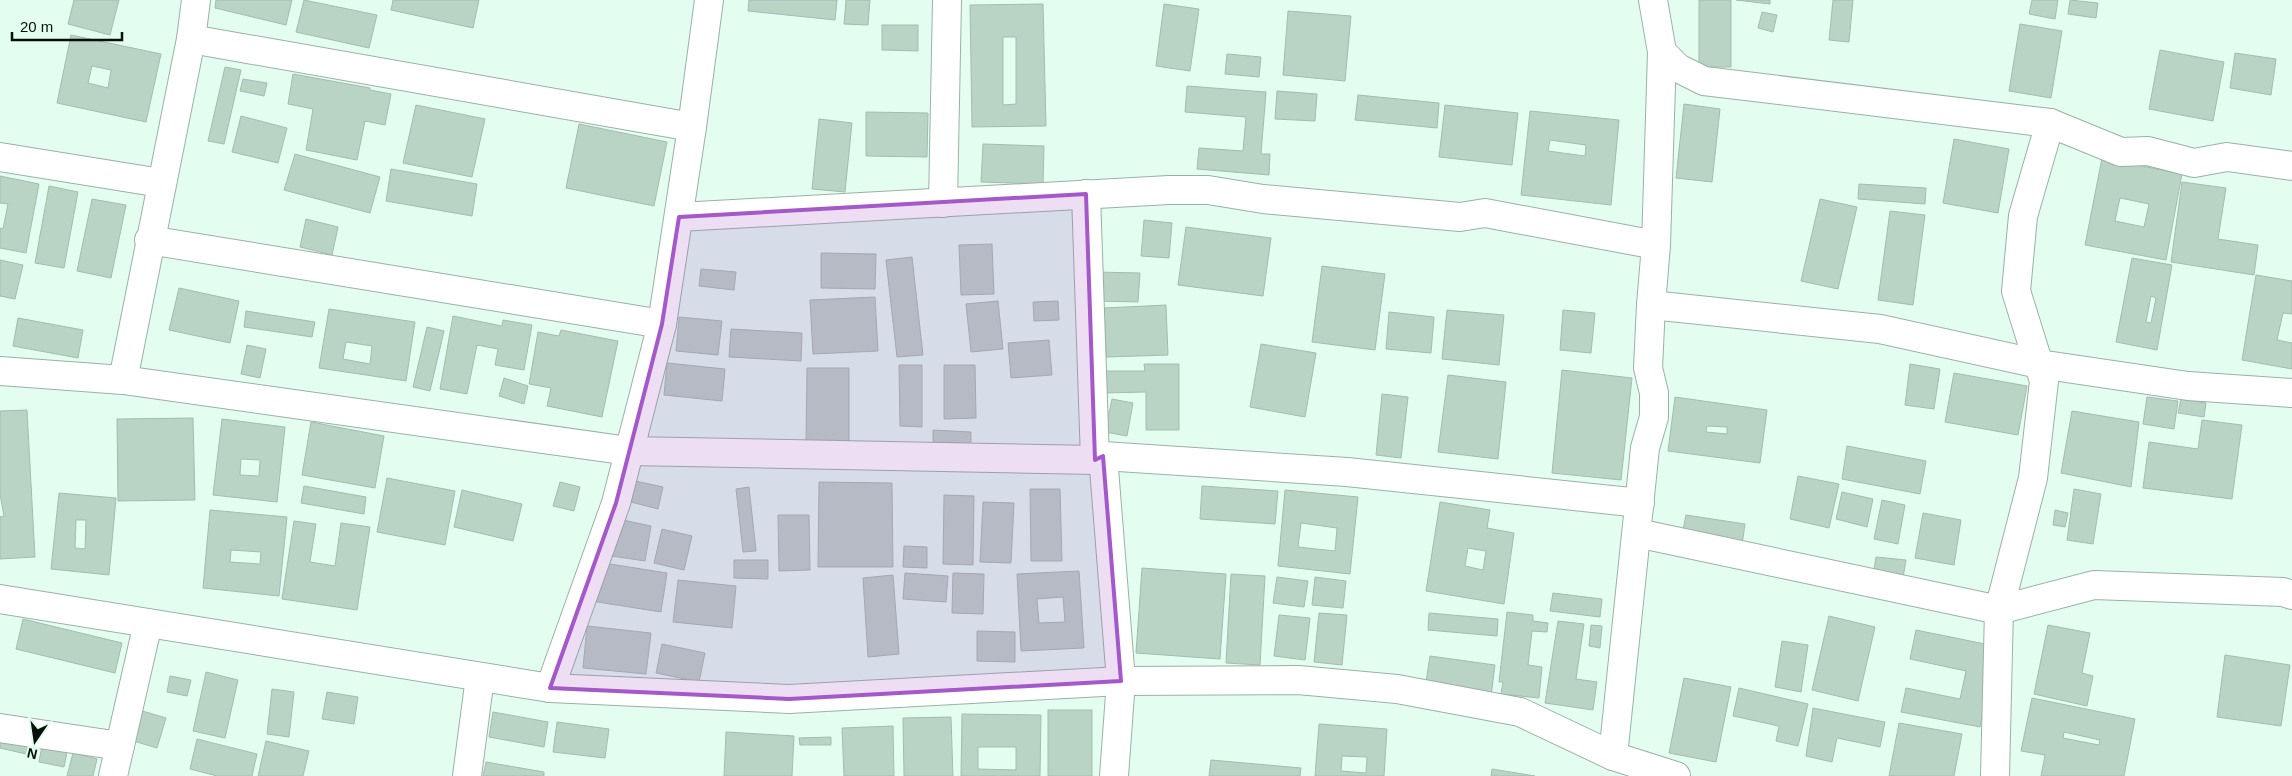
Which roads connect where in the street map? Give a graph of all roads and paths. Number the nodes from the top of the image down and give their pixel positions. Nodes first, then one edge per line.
1 (196, 0) edge
2 (709, 0) edge
3 (947, 0) edge
4 (1653, 0) edge
5 (192, 39) junction
6 (1662, 52) junction
7 (2050, 122) junction
8 (692, 127) junction
9 (0, 157) edge
10 (2292, 166) edge
11 (161, 183) junction
12 (1086, 194) junction
13 (942, 202) junction
14 (679, 217) junction
15 (149, 240) junction
16 (1656, 245) junction
17 (1651, 305) junction
18 (662, 324) junction
19 (2039, 364) junction
20 (0, 371) edge
21 (122, 380) junction
22 (2292, 393) edge
23 (629, 451) junction
24 (1099, 458) junction
25 (1640, 503) junction
26 (1637, 532) junction
27 (2289, 588) edge
28 (0, 600) edge
29 (1999, 610) junction
30 (148, 623) junction
31 (480, 677) junction
32 (1121, 681) junction
33 (550, 688) junction
34 (0, 728) edge
35 (120, 746) junction
36 (1613, 756) junction
37 (113, 776) edge
38 (467, 776) edge
39 (1114, 776) edge
40 (1676, 776) edge
41 (1995, 776) edge

1 - 5 street
2 - 8 street
3 - 13 street
4 - 6 street
5 - 8 street
5 - 11 street
6 - 7 street
6 - 16 street
7 - 10 street
7 - 19 street
8 - 14 street
9 - 11 street
11 - 15 street
12 - 13 street
12 - 16 street
12 - 24 street
13 - 14 street
14 - 18 street
15 - 18 street
15 - 21 street
16 - 17 street
17 - 19 street
17 - 25 street
18 - 23 street
19 - 22 street
19 - 29 street
20 - 21 street
21 - 23 street
23 - 24 street
23 - 33 street
24 - 25 street
24 - 32 street
25 - 26 street
26 - 29 street
26 - 36 street
27 - 29 street
28 - 30 street
29 - 41 street
30 - 31 street
30 - 35 street
31 - 33 street
31 - 38 street
32 - 33 street
32 - 36 street
32 - 39 street
34 - 35 street
35 - 37 street
36 - 40 street

